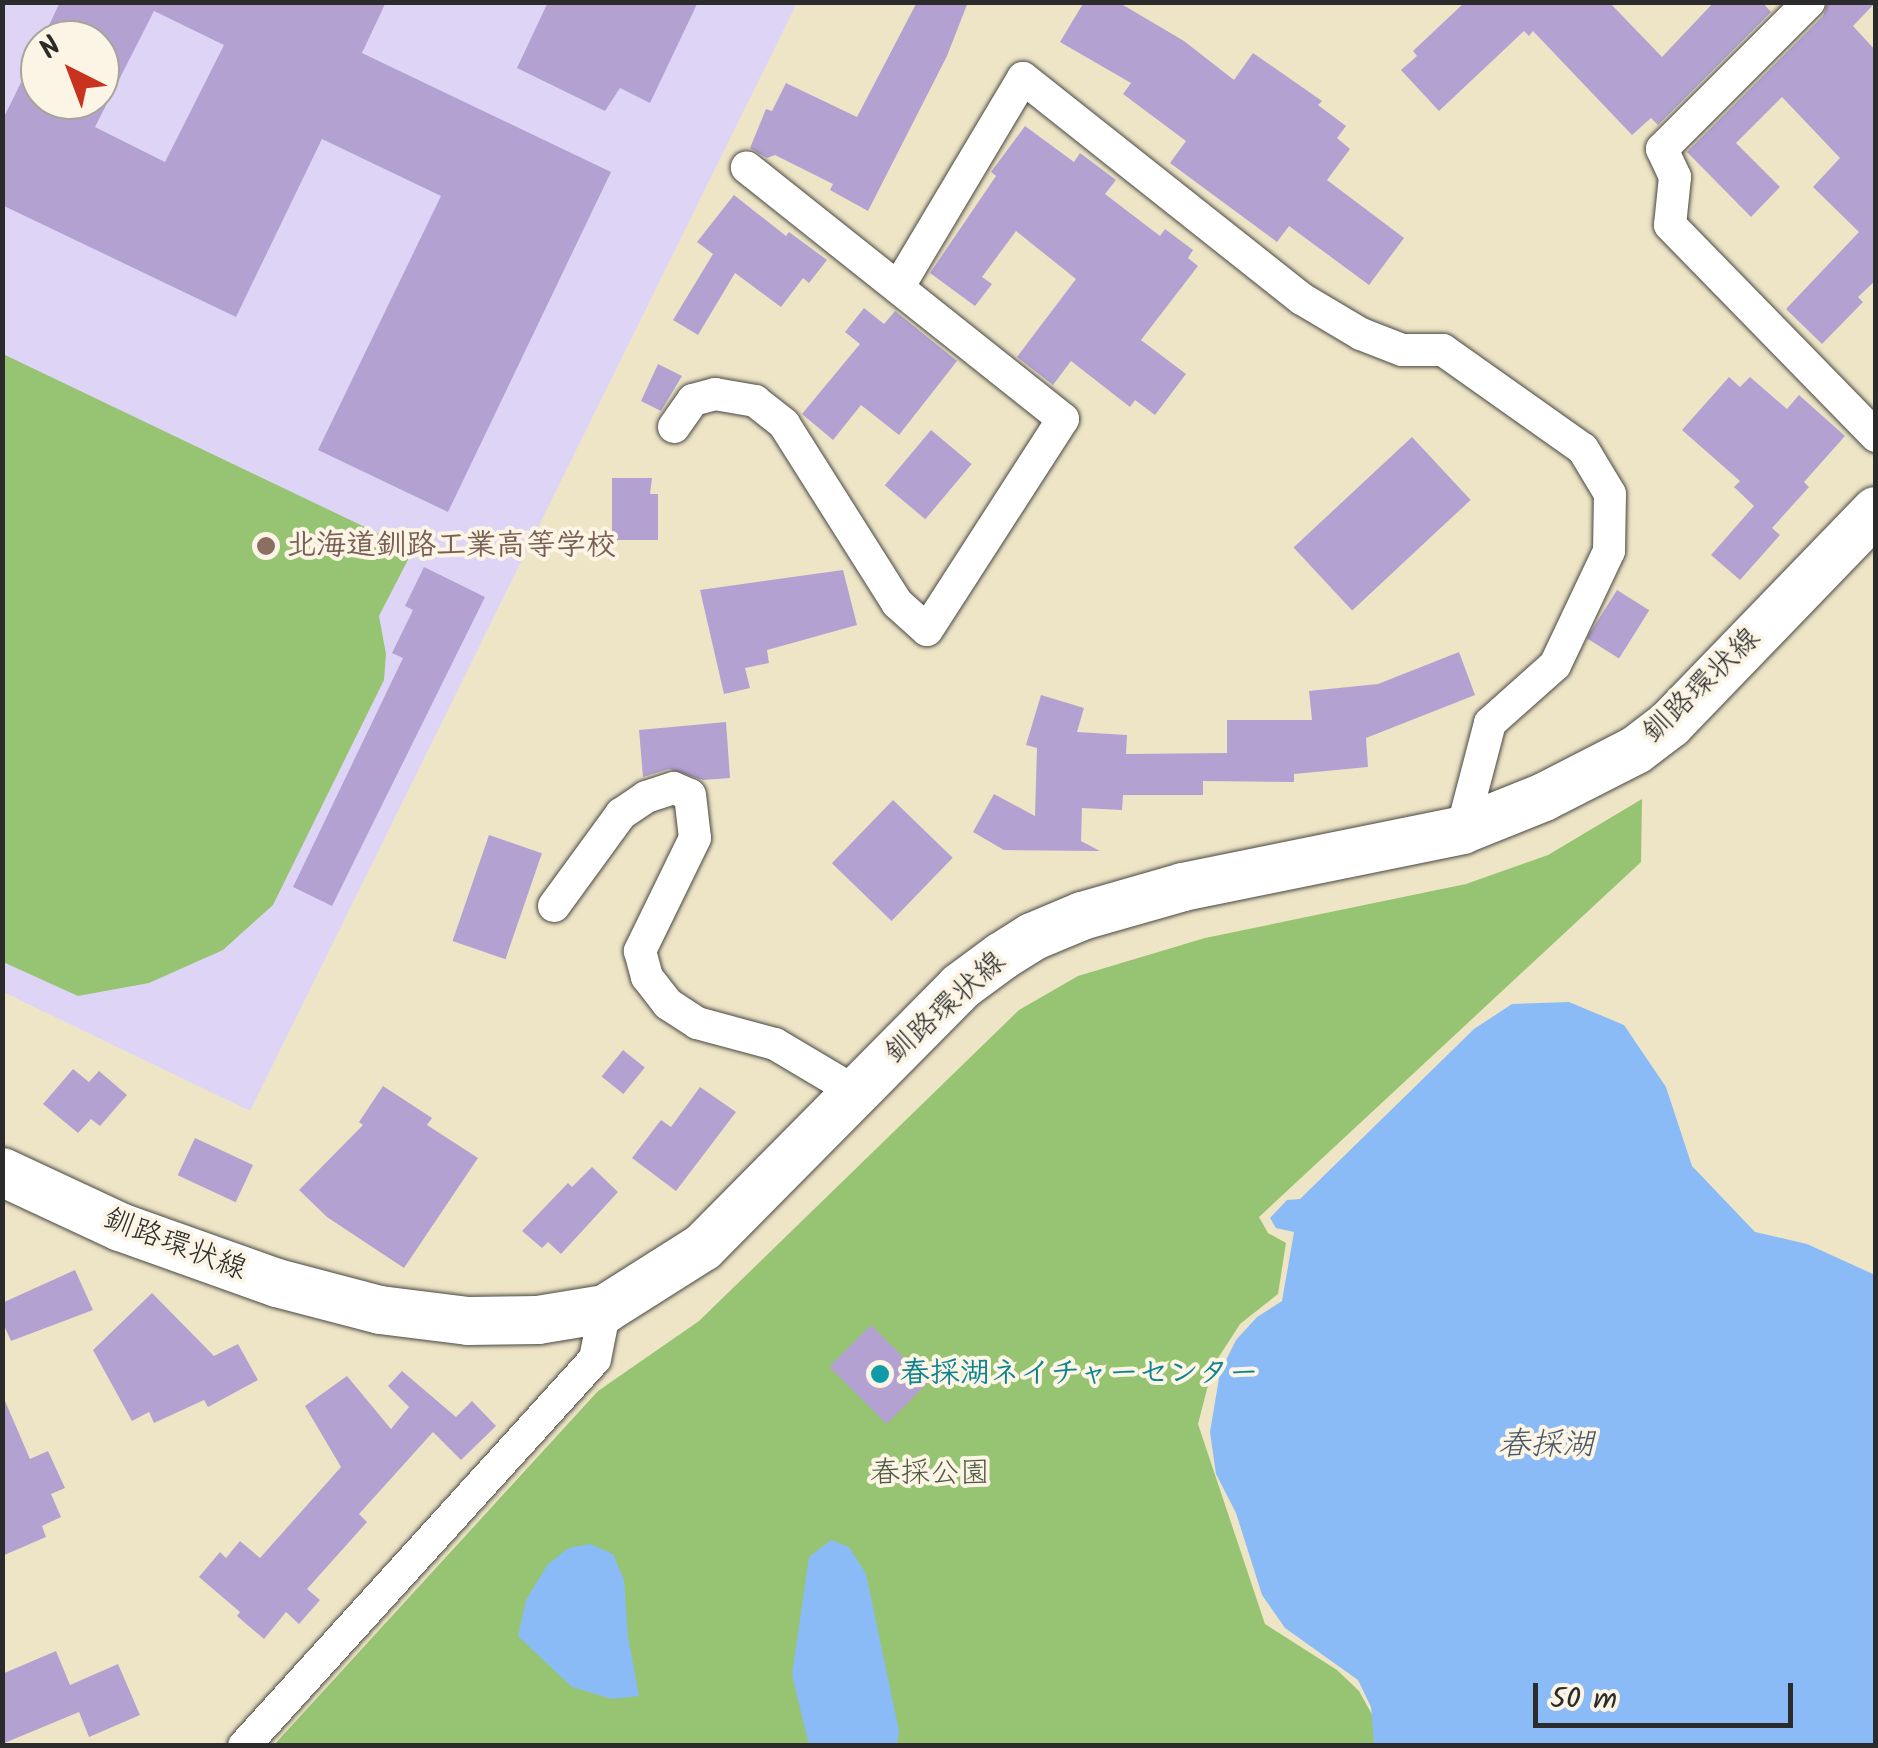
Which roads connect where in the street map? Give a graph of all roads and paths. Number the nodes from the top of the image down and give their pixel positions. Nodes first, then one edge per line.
1 (1809, 2) edge
2 (747, 168) dead end
3 (898, 286) junction
4 (674, 427) dead end
5 (1876, 436) edge
6 (1876, 511) edge
7 (1462, 830) junction
8 (554, 906) dead end
9 (856, 1092) junction
10 (2, 1172) edge
11 (606, 1309) junction
12 (244, 1746) edge

1 - 5 street
2 - 3 street
3 - 4 street
3 - 7 street
6 - 7 street, 釧路環状線
7 - 9 street, 釧路環状線
8 - 9 street
9 - 11 street, 釧路環状線
10 - 11 street, 釧路環状線
11 - 12 street

